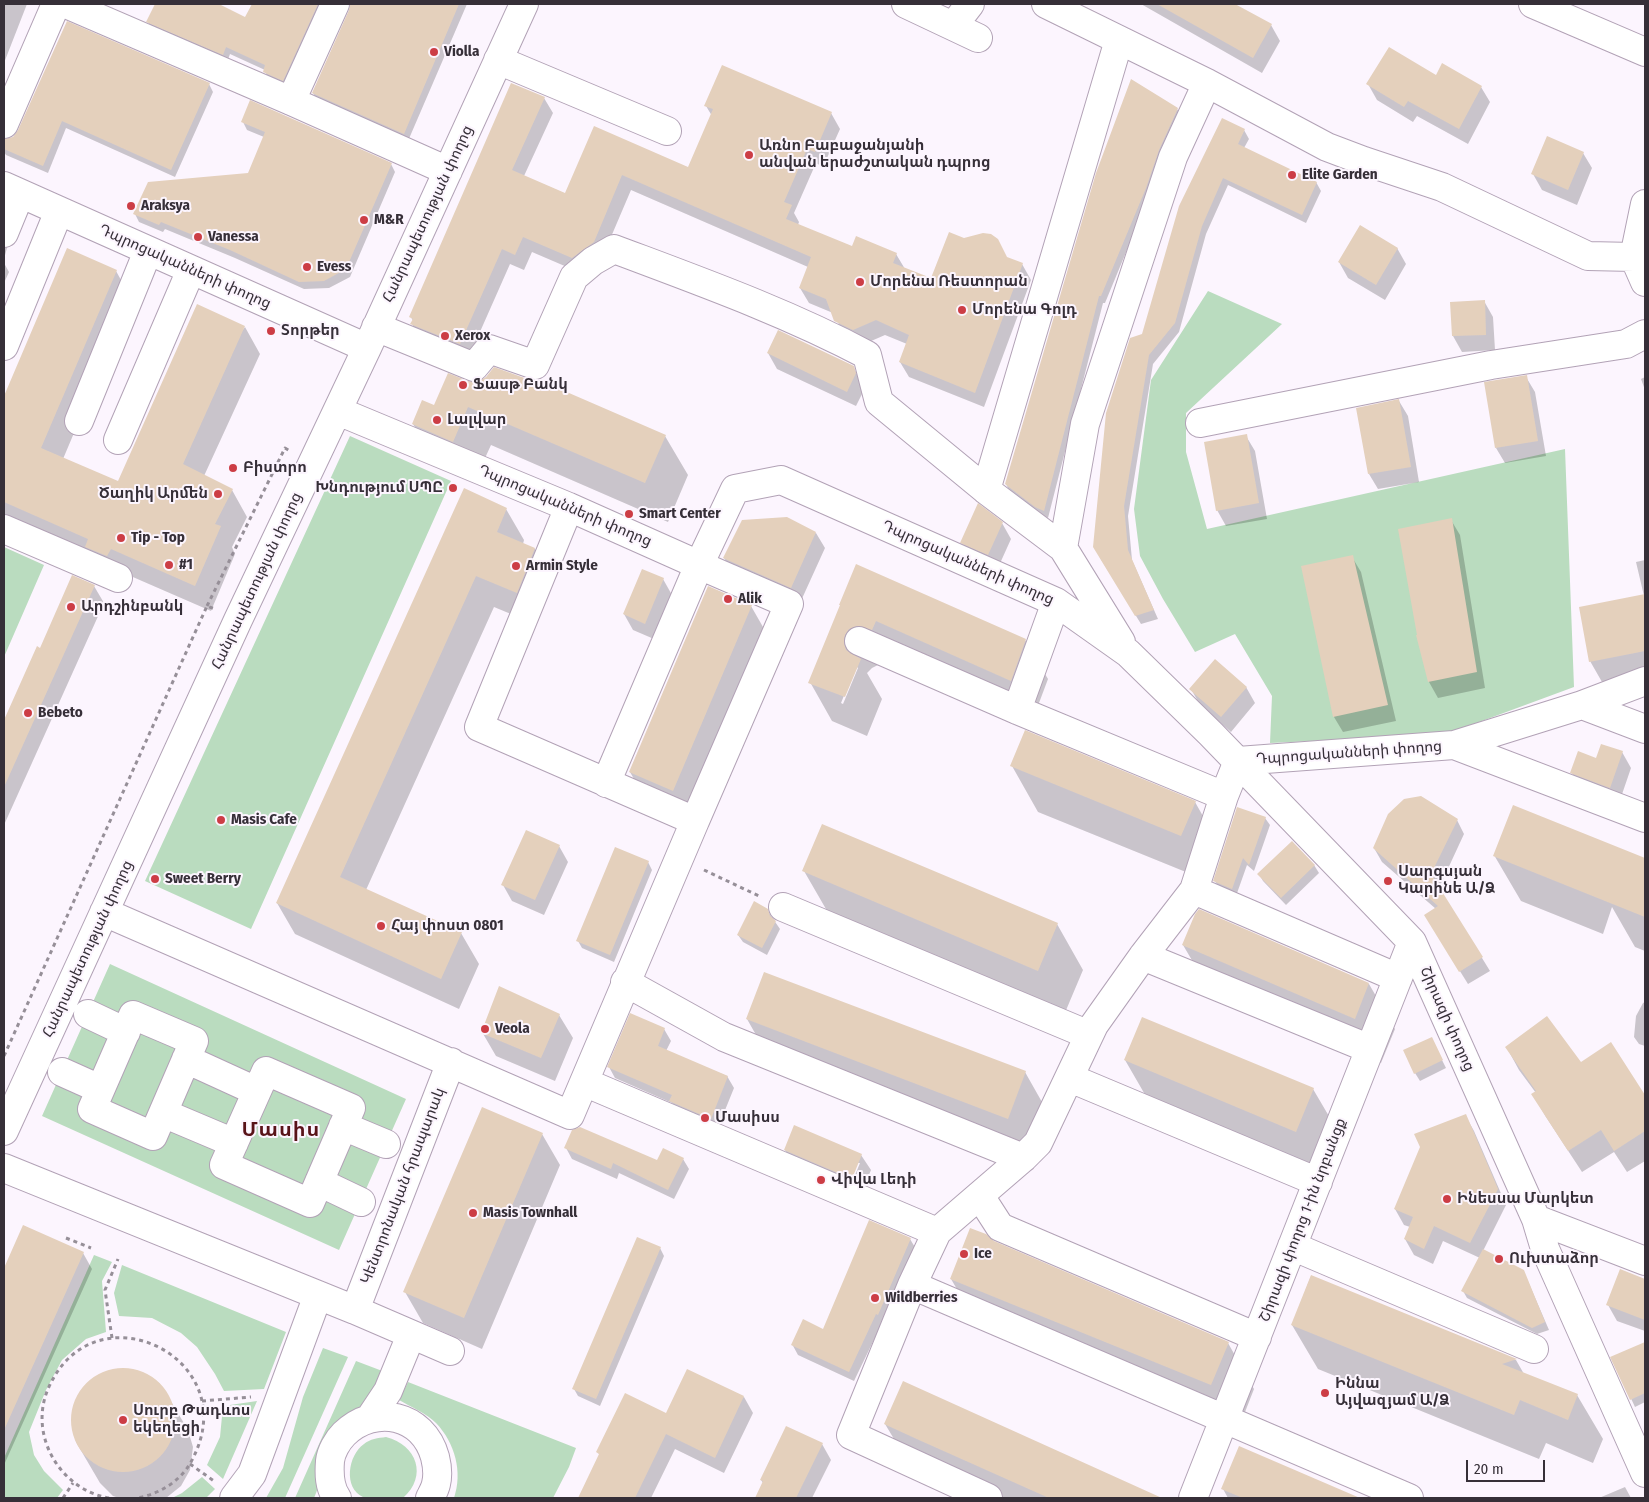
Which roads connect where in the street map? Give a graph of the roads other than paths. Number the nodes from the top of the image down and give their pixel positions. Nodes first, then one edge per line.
1 (56, 4) edge
2 (66, 4) edge
3 (335, 4) edge
4 (524, 4) edge
5 (906, 4) edge
6 (970, 4) edge
7 (1046, 4) edge
8 (1533, 4) edge
9 (953, 26) junction
10 (978, 38) dead end
11 (1119, 40) junction
12 (1645, 52) edge
13 (498, 60) junction
14 (1207, 83) junction
15 (291, 101) junction
16 (4, 124) edge
17 (667, 131) dead end
18 (448, 171) junction
19 (12, 190) edge
20 (1645, 204) edge
21 (59, 211) junction
22 (4, 233) edge
23 (148, 251) junction
24 (1634, 258) junction
25 (190, 270) junction
26 (1645, 282) edge
27 (1645, 334) edge
28 (371, 337) junction
29 (4, 346) edge
30 (338, 410) junction
31 (79, 421) dead end
32 (1200, 423) dead end
33 (118, 440) dead end
34 (986, 490) junction
35 (569, 507) junction
36 (4, 528) edge
37 (1063, 548) junction
38 (699, 565) junction
39 (118, 578) dead end
40 (1056, 602) junction
41 (859, 641) dead end
42 (1128, 653) junction
43 (1645, 681) edge
44 (1582, 705) junction
45 (1017, 710) junction
46 (1645, 729) edge
47 (1454, 746) junction
48 (1238, 761) junction
49 (606, 783) junction
50 (1224, 796) junction
51 (1645, 818) edge
52 (694, 821) junction
53 (1194, 890) junction
54 (783, 907) road end
55 (104, 912) junction
56 (1412, 942) junction
57 (1143, 956) junction
58 (1398, 978) junction
59 (626, 982) junction
60 (88, 1014) dead end
61 (126, 1032) junction
62 (1089, 1035) junction
63 (1370, 1049) junction
64 (186, 1059) junction
65 (451, 1062) junction
66 (62, 1072) dead end
67 (1070, 1078) junction
68 (584, 1082) junction
69 (100, 1089) junction
70 (256, 1091) junction
71 (163, 1113) junction
72 (342, 1126) junction
73 (4, 1132) edge
74 (234, 1143) junction
75 (386, 1144) dead end
76 (1023, 1158) junction
77 (4, 1168) edge
78 (319, 1182) junction
79 (1318, 1182) junction
80 (980, 1196) junction
81 (360, 1202) dead end
82 (1536, 1219) junction
83 (937, 1232) junction
84 (1292, 1246) junction
85 (1645, 1261) edge
86 (912, 1285) junction
87 (318, 1295) junction
88 (355, 1310) junction
89 (411, 1335) junction
90 (1257, 1337) junction
91 (1534, 1349) dead end
92 (450, 1351) dead end
93 (370, 1418) junction
94 (1224, 1420) junction
95 (1645, 1473) edge
96 (226, 1491) edge
97 (337, 1498) edge
98 (430, 1498) edge
99 (988, 1498) edge
100 (1193, 1498) edge
101 (1408, 1498) edge

1 - 16 street
2 - 15 street
3 - 15 street
4 - 13 street, Հանրապետության փողոց
5 - 9 street
6 - 9 street
7 - 11 street
8 - 12 street
9 - 10 street
11 - 14 street
11 - 34 street
13 - 17 street
13 - 18 street, Հանրապետության փողոց
14 - 24 street
14 - 37 street
15 - 18 street
18 - 28 street, Հանրապետության փողոց
19 - 21 street, Դպրոցականների փողոց
19 - 22 street
20 - 24 street
21 - 23 street, Դպրոցականների փողոց
21 - 29 street
23 - 25 street, Դպրոցականների փողոց
23 - 31 street
24 - 26 street
25 - 28 street, Դպրոցականների փողոց
25 - 33 street
27 - 32 street
28 - 30 street, Հանրապետության փողոց
28 - 34 street, Դպրոցականների փողոց
30 - 35 street, Դպրոցականների փողոց
30 - 55 street, Հանրապետության փողոց
34 - 37 street
35 - 38 street, Դպրոցականների փողոց
35 - 49 street
36 - 39 street
37 - 42 street
38 - 40 street, Դպրոցականների փողոց
38 - 49 street
38 - 52 street
40 - 42 street, Դպրոցականների փողոց
40 - 45 street
41 - 45 street
42 - 48 street, Դպրոցականների փողոց
43 - 44 street, Դպրոցականների փողոց
44 - 46 street
44 - 47 street, Դպրոցականների փողոց
45 - 50 street
47 - 48 street, Դպրոցականների փողոց
47 - 51 street
48 - 50 street
48 - 56 street, Շիրազի փողոց
49 - 52 street
50 - 53 street
52 - 59 street
53 - 57 street
53 - 58 street
54 - 62 street
55 - 65 street
55 - 73 street, Հանրապետության փողոց
56 - 58 street, Շիրազի փողոց 1-ին նրբանցք
56 - 82 street, Շիրազի փողոց
57 - 62 street
57 - 63 street
58 - 63 street, Շիրազի փողոց 1-ին նրբանցք
59 - 68 street
59 - 76 street
60 - 61 street
61 - 64 street
61 - 69 street
62 - 67 street
63 - 79 street, Շիրազի փողոց 1-ին նրբանցք
64 - 70 street
64 - 71 street
65 - 68 street
65 - 88 street, Կենտրոնական հրապարակ
66 - 69 street
67 - 76 street
67 - 79 street
68 - 83 street
69 - 71 street
70 - 72 street
70 - 74 street
71 - 74 street
72 - 75 street
72 - 78 street
74 - 78 street
76 - 80 street
77 - 87 street
78 - 81 street
79 - 84 street, Շիրազի փողոց 1-ին նրբանցք
80 - 83 street
80 - 90 street
82 - 85 street
82 - 95 street, Շիրազի փողոց
83 - 86 street
84 - 90 street, Շիրազի փողոց 1-ին նրբանցք
84 - 91 street
86 - 94 street
86 - 99 street
87 - 88 street
87 - 96 street
88 - 89 street
89 - 92 street
89 - 93 street
90 - 94 street, Շիրազի փողոց 1-ին նրբանցք
93 - 97 street
93 - 98 street
94 - 100 street, Շիրազի փողոց 1-ին նրբանցք
94 - 101 street

